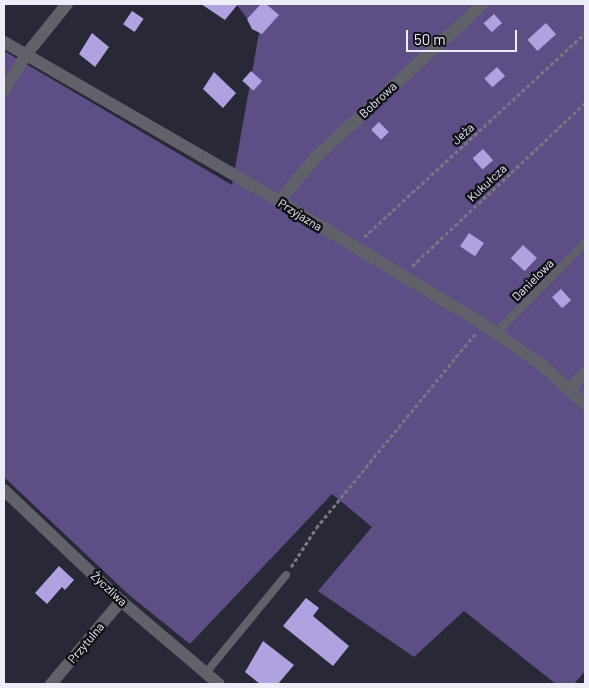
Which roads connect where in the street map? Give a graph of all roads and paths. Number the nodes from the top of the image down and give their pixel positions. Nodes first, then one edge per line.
1 (67, 4) edge
2 (483, 4) edge
3 (585, 33) edge
4 (4, 42) edge
5 (25, 56) junction
6 (4, 90) edge
7 (585, 104) edge
8 (279, 201) junction
9 (585, 244) edge
10 (352, 247) junction
11 (401, 276) junction
12 (483, 324) junction
13 (496, 333) junction
14 (585, 373) edge
15 (570, 388) junction
16 (585, 404) edge
17 (4, 490) edge
18 (286, 575) joint
19 (121, 601) junction
20 (205, 674) junction
21 (52, 684) edge
22 (219, 684) edge

1 - 5 street
2 - 8 street, Bobrowa
3 - 10 path, Jeża
4 - 5 street, Przyjazna
5 - 6 street
5 - 8 street, Przyjazna
7 - 11 path, Kukułcza
8 - 10 street, Przyjazna
9 - 13 lane, Danielowa
10 - 11 street, Przyjazna
11 - 12 street, Przyjazna
12 - 13 street, Przyjazna
12 - 18 path
13 - 15 street, Przyjazna
14 - 15 street
15 - 16 street, Przyjazna
17 - 19 street, Życzliwa
18 - 20 lane
19 - 20 street, Życzliwa
19 - 21 street, Przytulna
20 - 22 street, Życzliwa

